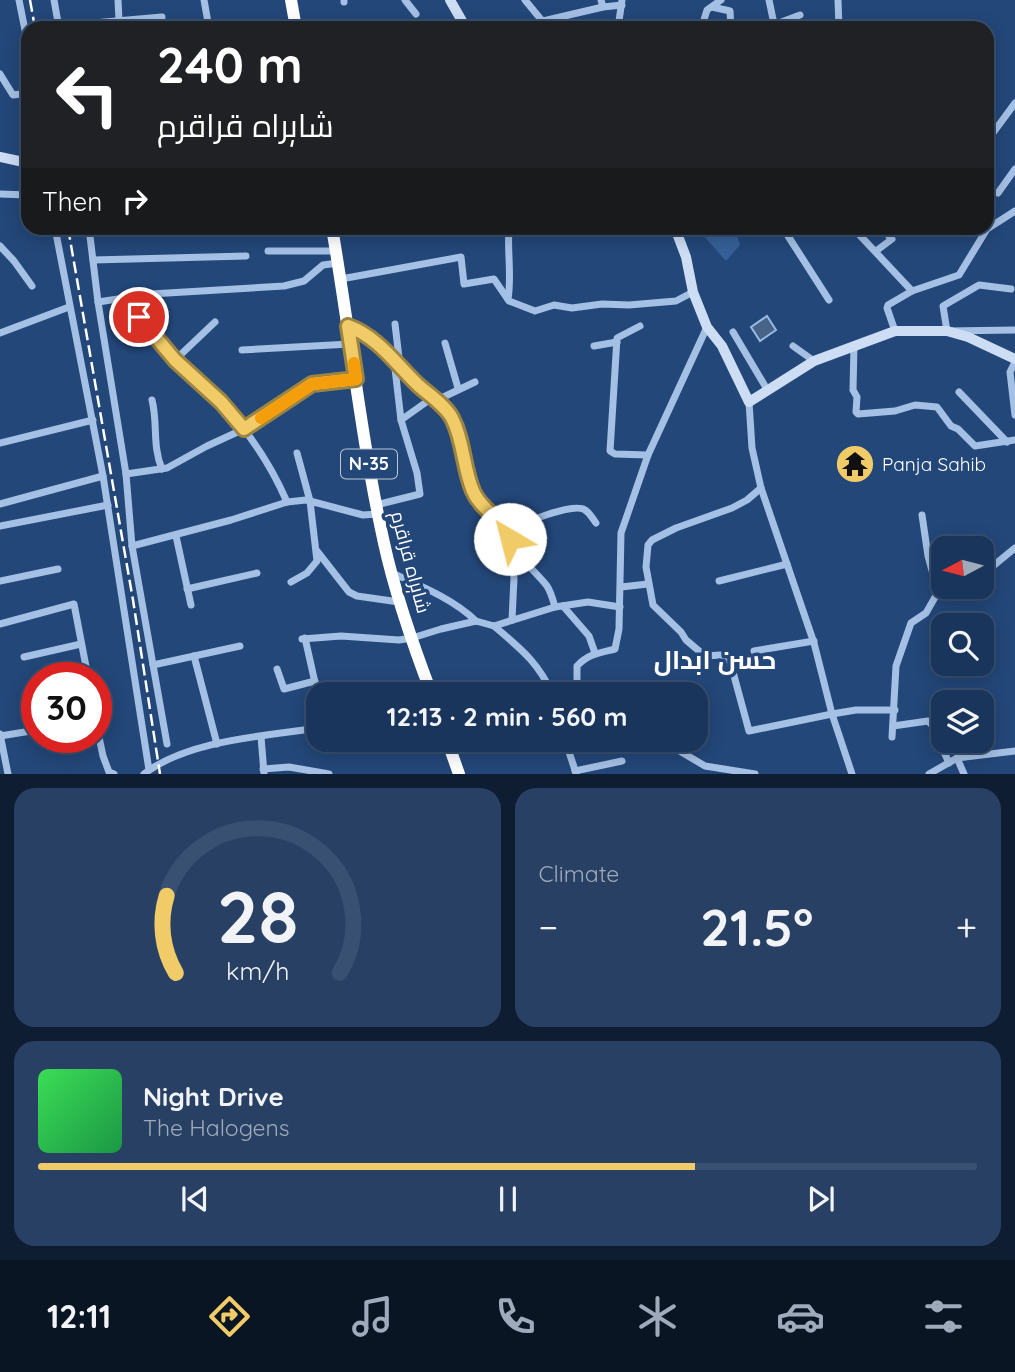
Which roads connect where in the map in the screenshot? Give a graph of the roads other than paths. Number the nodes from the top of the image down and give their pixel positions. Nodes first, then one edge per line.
1 (19, 0) edge
2 (54, 0) edge
3 (118, 0) edge
4 (204, 0) edge
5 (291, 0) edge
6 (405, 0) edge
7 (450, 0) edge
8 (525, 0) edge
9 (721, 0) edge
10 (769, 0) edge
11 (838, 0) edge
12 (622, 3) edge
13 (602, 4) edge
14 (712, 7) junction
15 (416, 14) dead end
16 (800, 15) dead end
17 (162, 17) dead end
18 (119, 20) junction
19 (23, 21) edge
20 (58, 21) edge
21 (110, 21) edge
22 (208, 21) edge
23 (295, 21) edge
24 (462, 21) edge
25 (542, 21) edge
26 (556, 21) edge
27 (619, 21) edge
28 (704, 21) edge
29 (731, 21) edge
30 (773, 21) edge
31 (783, 21) edge
32 (839, 21) edge
33 (0, 74) edge
34 (21, 93) edge
35 (1015, 103) edge
36 (994, 132) edge
37 (0, 157) edge
38 (21, 162) edge
39 (1015, 169) edge
40 (998, 193) dead end
41 (0, 194) edge
42 (21, 195) edge
43 (1015, 211) edge
44 (994, 224) edge
45 (56, 235) edge
46 (90, 235) edge
47 (333, 235) edge
48 (508, 235) edge
49 (678, 235) edge
50 (788, 235) edge
51 (860, 235) edge
52 (888, 235) edge
53 (983, 235) edge
54 (0, 246) edge
55 (268, 251) dead end
56 (876, 251) junction
57 (246, 256) dead end
58 (337, 257) junction
59 (93, 260) junction
60 (341, 279) junction
61 (32, 286) dead end
62 (1011, 289) dead end
63 (912, 291) junction
64 (693, 292) junction
65 (128, 296) junction
66 (508, 299) junction
67 (829, 300) dead end
68 (99, 302) junction
69 (69, 307) junction
70 (215, 323) dead end
71 (395, 324) dead end
72 (348, 326) junction
73 (640, 326) dead end
74 (707, 327) junction
75 (1015, 330) edge
76 (895, 331) junction
77 (947, 331) junction
78 (733, 332) dead end
79 (0, 333) edge
80 (617, 342) junction
81 (445, 343) dead end
82 (351, 344) junction
83 (594, 346) dead end
84 (793, 346) dead end
85 (854, 346) junction
86 (242, 350) dead end
87 (175, 360) junction
88 (1015, 360) edge
89 (396, 361) junction
90 (814, 361) junction
91 (356, 379) junction
92 (475, 382) dead end
93 (458, 388) junction
94 (768, 391) junction
95 (959, 392) dead end
96 (434, 399) junction
97 (152, 400) dead end
98 (749, 402) junction
99 (1015, 415) edge
100 (93, 420) junction
101 (401, 420) junction
102 (244, 429) junction
103 (1011, 441) edge
104 (0, 443) edge
105 (297, 453) dead end
106 (648, 455) junction
107 (162, 469) junction
108 (126, 474) junction
109 (103, 476) junction
110 (761, 488) junction
111 (310, 501) junction
112 (287, 502) junction
113 (0, 504) edge
114 (108, 505) junction
115 (377, 510) junction
116 (922, 515) dead end
117 (596, 523) dead end
118 (0, 526) edge
119 (510, 529) junction
120 (176, 536) junction
121 (132, 545) junction
122 (1015, 548) edge
123 (317, 551) junction
124 (512, 561) dead end
125 (787, 564) junction
126 (994, 565) edge
127 (931, 567) edge
128 (58, 569) dead end
129 (391, 572) junction
130 (257, 573) dead end
131 (0, 581) edge
132 (719, 581) dead end
133 (291, 582) dead end
134 (649, 584) junction
135 (621, 587) junction
136 (187, 589) junction
137 (934, 599) edge
138 (399, 602) junction
139 (191, 605) dead end
140 (559, 607) junction
141 (620, 607) junction
142 (512, 620) junction
143 (476, 621) junction
144 (0, 624) edge
145 (494, 626) junction
146 (412, 638) junction
147 (814, 641) junction
148 (81, 644) junction
149 (240, 646) dead end
150 (754, 651) dead end
151 (595, 653) junction
152 (194, 656) junction
153 (24, 657) dead end
154 (85, 662) edge
155 (153, 665) junction
156 (277, 669) dead end
157 (315, 681) joint
158 (427, 682) edge
159 (548, 682) edge
160 (577, 682) edge
161 (895, 710) junction
162 (832, 714) junction
163 (893, 726) junction
164 (306, 730) edge
165 (21, 732) edge
166 (0, 735) edge
167 (261, 737) junction
168 (892, 737) dead end
169 (167, 744) dead end
170 (216, 744) junction
171 (1015, 751) edge
172 (451, 752) edge
173 (569, 752) edge
174 (678, 752) edge
175 (102, 753) edge
176 (957, 758) junction
177 (621, 761) dead end
178 (949, 763) junction
179 (704, 770) edge
180 (146, 771) edge
181 (263, 771) edge
182 (576, 772) edge
183 (111, 773) edge
184 (8, 774) edge
185 (99, 774) edge
186 (330, 774) edge
187 (459, 774) edge
188 (755, 774) edge
189 (852, 774) edge
190 (929, 774) edge
191 (964, 774) edge

1 - 19 street
2 - 20 street
3 - 18 street
4 - 22 street
5 - 23 highway
6 - 15 street
7 - 24 main road
8 - 25 street
9 - 14 street
10 - 30 street
11 - 32 street
12 - 13 street
12 - 27 street
13 - 26 street
14 - 28 street
14 - 29 street
16 - 31 street
17 - 18 street
18 - 21 street
33 - 34 street
35 - 36 street
37 - 38 main road
39 - 40 street
41 - 42 street
43 - 44 street
45 - 69 street
46 - 59 street
47 - 58 highway, شاہراہ قراقرم / N-35
48 - 66 street
49 - 64 main road
50 - 67 street
51 - 56 street
52 - 56 street
53 - 63 street
54 - 61 street
55 - 58 street
56 - 63 street
57 - 59 street
58 - 60 highway, شاہراہ قراقرم / N-35
58 - 65 street
59 - 68 street
60 - 66 street
60 - 72 highway, شاہراہ قراقرم / N-35
62 - 77 street
63 - 76 street
64 - 66 street
64 - 74 main road
65 - 68 street
65 - 87 street
68 - 108 street
69 - 79 street
69 - 100 street
70 - 87 street
71 - 89 street
72 - 82 highway, شاہراہ قراقرم / N-35
72 - 89 street
73 - 80 street
74 - 98 main road
74 - 106 street
75 - 77 street
76 - 77 main road
76 - 85 main road
77 - 88 main road
78 - 94 street
80 - 83 street
80 - 106 street
81 - 93 street
82 - 86 street
82 - 91 highway, شاہراہ قراقرم / N-35
84 - 90 street
85 - 90 main road
85 - 103 street
87 - 102 street
88 - 99 street
89 - 96 street
89 - 101 street
90 - 94 main road
91 - 102 street
91 - 115 highway, شاہراہ قراقرم / N-35
92 - 93 street
93 - 96 street
94 - 98 main road
95 - 103 street
96 - 101 street
96 - 119 street
97 - 107 street
98 - 110 street
100 - 104 street
100 - 109 street
101 - 115 street
102 - 107 street
102 - 112 street
105 - 111 street
106 - 135 street
107 - 108 street
108 - 121 street
109 - 113 street
109 - 114 street
110 - 125 street
110 - 134 street
111 - 112 street
111 - 115 street
111 - 123 street
112 - 120 street
114 - 118 street
114 - 180 street
115 - 129 highway, شاہراہ قراقرم / N-35
116 - 127 street
117 - 119 street
119 - 140 street
120 - 121 street
120 - 136 street
121 - 155 street
122 - 126 street
123 - 133 street
123 - 138 street
124 - 142 street
125 - 132 street
125 - 147 street
128 - 131 street
129 - 138 highway, شاہراہ قراقرم / N-35
129 - 143 street
130 - 136 street
134 - 135 street
134 - 162 street
135 - 141 street
136 - 139 street
137 - 161 street
138 - 146 highway, شاہراہ قراقرم / N-35
140 - 141 street
140 - 142 street
140 - 151 street
141 - 151 street
142 - 145 street
143 - 145 street
143 - 146 street
144 - 148 street
145 - 159 street
146 - 157 street
146 - 158 highway, شاہراہ قراقرم / N-35
147 - 150 street
147 - 162 street
148 - 153 street
148 - 154 street
149 - 152 street
151 - 160 street
152 - 155 street
152 - 170 street
155 - 169 street
156 - 157 street
161 - 162 street
161 - 163 street
162 - 189 street
163 - 168 street
163 - 178 street
164 - 167 street
165 - 166 street
166 - 184 street
167 - 170 street
167 - 181 street
170 - 180 street
171 - 176 street
172 - 187 highway
173 - 182 street
174 - 179 street
175 - 183 street
176 - 178 street
176 - 191 street
177 - 182 street
178 - 190 street
179 - 188 street
181 - 186 street
183 - 185 street

